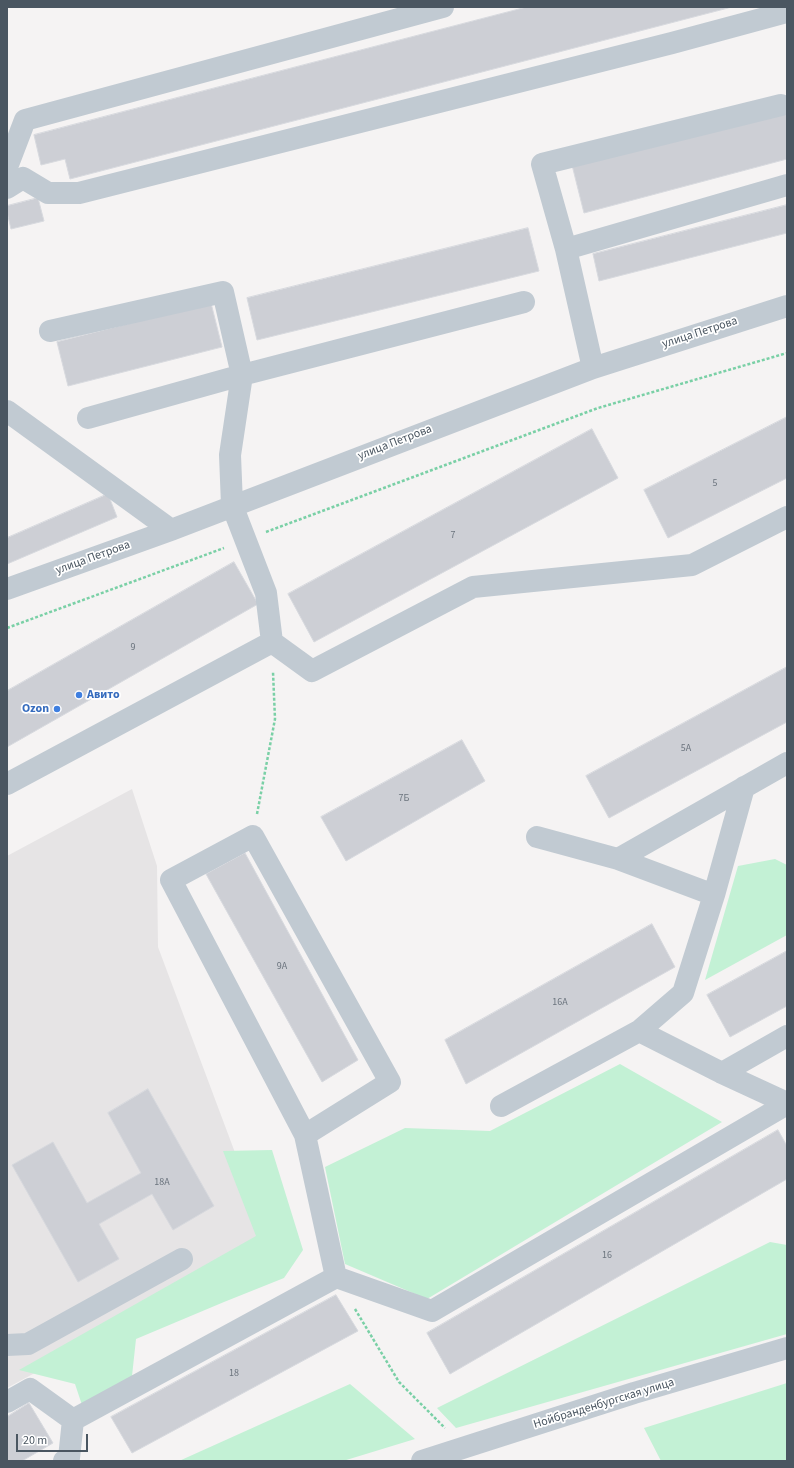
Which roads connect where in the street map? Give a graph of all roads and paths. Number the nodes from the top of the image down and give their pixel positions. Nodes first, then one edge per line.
1 (444, 7) edge
2 (787, 12) edge
3 (761, 13) edge
4 (781, 105) dead end
5 (7, 167) edge
6 (787, 185) edge
7 (7, 188) edge
8 (566, 249) junction
9 (524, 302) dead end
10 (787, 306) edge
11 (50, 331) dead end
12 (787, 353) edge
13 (593, 368) junction
14 (242, 375) junction
15 (7, 411) edge
16 (88, 418) dead end
17 (232, 505) junction
18 (787, 517) edge
19 (171, 530) junction
20 (245, 540) junction
21 (7, 589) edge
22 (7, 628) edge
23 (272, 642) junction
24 (787, 763) edge
25 (7, 784) edge
26 (744, 787) junction
27 (253, 836) junction
28 (537, 837) dead end
29 (618, 859) junction
30 (714, 895) junction
31 (639, 1031) junction
32 (787, 1036) edge
33 (722, 1073) junction
34 (787, 1104) edge
35 (501, 1106) dead end
36 (305, 1135) junction
37 (182, 1259) dead end
38 (336, 1277) junction
39 (7, 1345) edge
40 (787, 1348) edge
41 (7, 1402) edge
42 (73, 1420) junction
43 (464, 1448) junction
44 (64, 1461) edge
45 (422, 1461) edge

1 - 5 street
2 - 3 street
3 - 7 street
4 - 8 street
6 - 8 street
8 - 13 street
9 - 14 street
10 - 13 street, улица Петрова
11 - 14 street
12 - 20 path
13 - 17 street, улица Петрова
14 - 16 street
14 - 17 street
15 - 19 street
17 - 19 street, улица Петрова
17 - 20 street
18 - 23 street
19 - 21 street, улица Петрова
20 - 22 path
20 - 23 street
23 - 25 street
23 - 27 path
24 - 26 street
26 - 29 street
26 - 30 street
27 - 36 street
27 - 36 street
28 - 29 street
29 - 30 street
30 - 31 street
31 - 33 street
31 - 35 street
32 - 33 street
33 - 34 street
34 - 38 street
36 - 38 street
37 - 39 street
38 - 42 street
38 - 43 path
40 - 43 street, Нойбранденбургская улица
41 - 42 street
42 - 44 street
43 - 45 street, Нойбранденбургская улица

